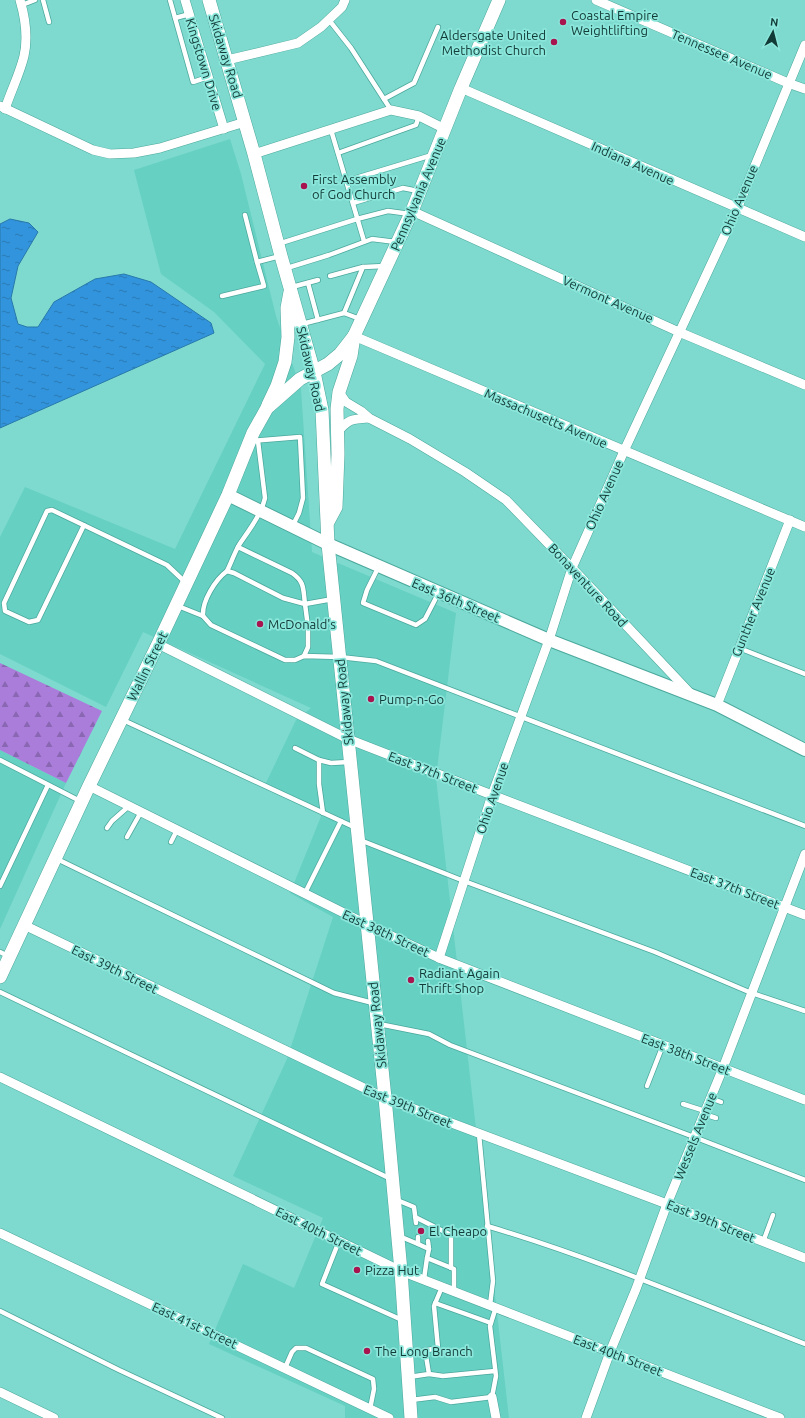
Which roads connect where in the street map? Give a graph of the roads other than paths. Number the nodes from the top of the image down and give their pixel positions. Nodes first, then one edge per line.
1 (35, 0) edge
2 (43, 0) edge
3 (170, 0) edge
4 (185, 0) edge
5 (209, 0) edge
6 (345, 0) edge
7 (499, 0) edge
8 (596, 0) edge
9 (21, 3) edge
10 (190, 14) junction
11 (175, 18) junction
12 (329, 20) junction
13 (49, 22) dead end
14 (438, 27) dead end
15 (805, 45) edge
16 (227, 60) junction
17 (208, 77) junction
18 (788, 83) junction
19 (461, 88) junction
20 (805, 89) edge
21 (384, 99) junction
22 (3, 107) edge
23 (391, 110) junction
24 (419, 116) junction
25 (245, 122) junction
26 (224, 129) junction
27 (445, 129) junction
28 (331, 130) junction
29 (338, 153) junction
30 (254, 154) junction
31 (435, 154) junction
32 (346, 181) junction
33 (420, 192) junction
34 (353, 203) junction
35 (737, 209) junction
36 (411, 212) junction
37 (245, 215) dead end
38 (358, 219) junction
39 (805, 237) edge
40 (364, 241) junction
41 (398, 242) junction
42 (280, 250) junction
43 (257, 262) junction
44 (387, 266) junction
45 (363, 267) junction
46 (285, 269) junction
47 (330, 276) dead end
48 (318, 280) dead end
49 (308, 283) junction
50 (290, 288) junction
51 (222, 296) dead end
52 (344, 313) junction
53 (361, 319) junction
54 (318, 320) junction
55 (300, 324) junction
56 (679, 332) junction
57 (354, 336) junction
58 (314, 372) junction
59 (805, 385) edge
60 (339, 392) junction
61 (267, 408) junction
62 (369, 418) junction
63 (337, 433) junction
64 (254, 441) junction
65 (624, 451) junction
66 (228, 495) junction
67 (261, 511) junction
68 (790, 520) junction
69 (327, 524) junction
70 (84, 525) junction
71 (292, 527) junction
72 (805, 527) edge
73 (328, 544) junction
74 (238, 547) junction
75 (379, 566) junction
76 (572, 568) junction
77 (227, 571) junction
78 (187, 583) junction
79 (439, 592) junction
80 (334, 599) junction
81 (305, 604) junction
82 (176, 605) junction
83 (203, 616) junction
84 (549, 640) junction
85 (158, 644) junction
86 (739, 648) junction
87 (304, 656) junction
88 (340, 658) junction
89 (805, 674) edge
90 (690, 693) junction
91 (717, 705) junction
92 (521, 718) junction
93 (122, 719) junction
94 (348, 739) junction
95 (295, 748) dead end
96 (805, 750) edge
97 (0, 760) edge
98 (319, 760) junction
99 (351, 762) junction
100 (48, 785) junction
101 (89, 786) junction
102 (492, 795) junction
103 (81, 802) junction
104 (129, 806) junction
105 (141, 812) junction
106 (324, 813) junction
107 (341, 821) junction
108 (805, 826) edge
109 (107, 828) dead end
110 (177, 830) junction
111 (358, 834) junction
112 (127, 837) dead end
113 (171, 842) dead end
114 (805, 854) edge
115 (55, 858) junction
116 (464, 881) junction
117 (0, 886) edge
118 (305, 893) junction
119 (785, 907) junction
120 (805, 915) edge
121 (24, 925) junction
122 (368, 925) junction
123 (5, 954) edge
124 (439, 958) junction
125 (0, 977) edge
126 (0, 992) edge
127 (752, 992) junction
128 (375, 1003) junction
129 (805, 1012) edge
130 (377, 1023) junction
131 (663, 1045) junction
132 (723, 1068) junction
133 (0, 1077) edge
134 (647, 1086) dead end
135 (385, 1098) junction
136 (710, 1098) junction
137 (805, 1100) edge
138 (721, 1102) dead end
139 (682, 1104) dead end
140 (704, 1113) junction
141 (716, 1118) dead end
142 (479, 1134) junction
143 (694, 1137) junction
144 (392, 1179) junction
145 (805, 1180) edge
146 (394, 1198) junction
147 (667, 1204) junction
148 (773, 1215) dead end
149 (415, 1217) junction
150 (416, 1222) dead end
151 (487, 1226) junction
152 (0, 1233) edge
153 (397, 1235) junction
154 (418, 1237) dead end
155 (339, 1241) junction
156 (428, 1241) dead end
157 (763, 1242) junction
158 (418, 1244) junction
159 (429, 1249) junction
160 (427, 1258) junction
161 (805, 1258) edge
162 (451, 1268) junction
163 (401, 1271) junction
164 (424, 1279) junction
165 (640, 1279) junction
166 (442, 1286) junction
167 (454, 1291) junction
168 (435, 1304) junction
169 (493, 1306) junction
170 (0, 1311) edge
171 (404, 1321) junction
172 (491, 1323) junction
173 (805, 1344) edge
174 (426, 1350) junction
175 (610, 1352) junction
176 (407, 1354) junction
177 (285, 1368) junction
178 (496, 1371) junction
179 (429, 1374) junction
180 (408, 1377) junction
181 (0, 1392) edge
182 (492, 1397) junction
183 (410, 1400) junction
184 (370, 1409) junction
185 (589, 1417) edge
186 (54, 1418) edge
187 (222, 1418) edge
188 (389, 1418) edge
189 (411, 1418) edge
190 (496, 1418) edge
191 (780, 1418) edge

1 - 9 lane
2 - 13 lane
3 - 11 lane
4 - 10 street, Kingstown Drive
5 - 16 main road, Skidaway Road
6 - 12 street
7 - 19 main road, Pennsylvania Avenue
8 - 18 street, Tennessee Avenue
9 - 22 street
10 - 11 lane
10 - 17 street, Kingstown Drive
11 - 17 lane
12 - 16 street
12 - 21 lane
14 - 21 lane
15 - 18 street, Ohio Avenue
16 - 25 main road, Skidaway Road
17 - 26 street, Kingstown Drive
18 - 20 street, Tennessee Avenue
18 - 35 street, Ohio Avenue
19 - 27 main road, Pennsylvania Avenue
19 - 35 street, Indiana Avenue
21 - 23 lane
22 - 26 street
23 - 24 street
23 - 28 street
24 - 27 street
24 - 29 lane
25 - 26 street
25 - 30 main road, Skidaway Road
27 - 31 main road, Pennsylvania Avenue
28 - 29 lane
28 - 30 street
29 - 32 lane
30 - 42 main road, Skidaway Road
31 - 32 lane
31 - 33 main road, Pennsylvania Avenue
32 - 34 lane
33 - 34 lane
33 - 36 main road, Pennsylvania Avenue
34 - 38 lane
35 - 39 street, Indiana Avenue
35 - 56 street, Ohio Avenue
36 - 38 lane
36 - 41 main road, Pennsylvania Avenue
36 - 56 street, Vermont Avenue
37 - 43 lane
38 - 40 lane
38 - 42 lane
40 - 41 lane
40 - 46 lane
41 - 44 main road, Pennsylvania Avenue
42 - 43 lane
42 - 46 main road, Skidaway Road
43 - 51 lane
44 - 45 lane
44 - 53 main road, Pennsylvania Avenue
45 - 47 lane
45 - 52 lane
46 - 50 main road, Skidaway Road
48 - 49 lane
49 - 50 lane
49 - 54 lane
50 - 55 main road, Skidaway Road
50 - 61 main road
52 - 53 lane
52 - 54 lane
53 - 57 main road, Pennsylvania Avenue
54 - 55 lane
55 - 58 main road, Skidaway Road
56 - 59 street, Vermont Avenue
56 - 65 street, Ohio Avenue
57 - 58 main road, Pennsylvania Avenue
57 - 60 main road
57 - 65 street, Massachusetts Avenue
58 - 61 main road, Wallin Street
58 - 69 main road, Skidaway Road
60 - 62 street, Bonaventure Road
60 - 63 main road
61 - 64 main road, Wallin Street
62 - 63 street
62 - 76 street, Bonaventure Road
63 - 69 main road
64 - 66 main road, Wallin Street
64 - 67 lane
64 - 71 lane
65 - 68 street, Massachusetts Avenue
65 - 76 street, Ohio Avenue
66 - 67 street, East 36th Street
66 - 78 main road, Wallin Street
67 - 71 street, East 36th Street
67 - 74 lane
68 - 72 street, Massachusetts Avenue
68 - 86 street, Gunther Avenue
69 - 73 main road, Skidaway Road
70 - 70 lane
70 - 78 lane
71 - 73 street, East 36th Street
73 - 75 street, East 36th Street
73 - 80 main road, Skidaway Road
74 - 77 lane
74 - 81 lane
75 - 79 street, East 36th Street
75 - 79 lane
76 - 84 street, Ohio Avenue
76 - 90 street, Bonaventure Road
77 - 81 lane
77 - 83 lane
78 - 82 main road, Wallin Street
79 - 84 street, East 36th Street
80 - 81 lane
80 - 88 main road, Skidaway Road
81 - 87 lane
82 - 83 lane
82 - 85 main road, Wallin Street
83 - 87 lane
84 - 90 street, East 36th Street
84 - 92 street, Ohio Avenue
85 - 93 main road, Wallin Street
85 - 94 street, East 37th Street
86 - 89 lane
86 - 91 street, Gunther Avenue
87 - 88 lane
88 - 92 lane
88 - 94 main road, Skidaway Road
90 - 91 street, Bonaventure Road
91 - 96 street, Bonaventure Road
92 - 102 street, Ohio Avenue
92 - 108 lane
93 - 101 main road, Wallin Street
93 - 106 lane
94 - 99 main road, Skidaway Road
94 - 102 street, East 37th Street
95 - 98 lane
97 - 100 lane
98 - 99 lane
98 - 106 lane
99 - 111 main road, Skidaway Road
100 - 103 lane
100 - 117 lane
101 - 103 main road, Wallin Street
101 - 104 street, East 38th Street
102 - 116 street, Ohio Avenue
102 - 119 street, East 37th Street
103 - 115 main road, Wallin Street
104 - 105 street, East 38th Street
104 - 109 lane
105 - 110 street, East 38th Street
105 - 112 lane
106 - 107 lane
107 - 111 lane
107 - 118 lane
110 - 113 lane
110 - 118 street, East 38th Street
111 - 116 lane
111 - 122 main road, Skidaway Road
114 - 119 street, Wessels Avenue
115 - 121 main road, Wallin Street
115 - 128 lane
116 - 124 street, Ohio Avenue
116 - 127 lane
118 - 122 street, East 38th Street
119 - 120 street, East 37th Street
119 - 127 street, Wessels Avenue
121 - 123 main road, Wallin Street
121 - 135 street, East 39th Street
122 - 124 street, East 38th Street
122 - 128 main road, Skidaway Road
123 - 125 main road, Wallin Street
124 - 131 street, East 38th Street
126 - 144 lane
127 - 129 lane
127 - 132 street, Wessels Avenue
128 - 130 main road, Skidaway Road
130 - 135 main road, Skidaway Road
130 - 143 lane
131 - 132 street, East 38th Street
131 - 134 lane
132 - 136 street, Wessels Avenue
132 - 137 street, East 38th Street
133 - 155 street, East 40th Street
135 - 142 street, East 39th Street
135 - 144 main road, Skidaway Road
136 - 138 lane
136 - 140 street, Wessels Avenue
139 - 140 lane
140 - 141 lane
140 - 143 street, Wessels Avenue
142 - 147 street, East 39th Street
142 - 151 lane
143 - 145 lane
143 - 147 street, Wessels Avenue
144 - 146 main road, Skidaway Road
146 - 149 lane
146 - 153 main road, Skidaway Road
147 - 157 street, East 39th Street
147 - 165 street, Wessels Avenue
148 - 157 lane
149 - 150 lane
149 - 162 lane
151 - 165 lane
151 - 169 lane
152 - 177 street, East 41st Street
153 - 158 lane
153 - 163 main road, Skidaway Road
154 - 158 lane
155 - 163 street, East 40th Street
155 - 171 lane
156 - 159 lane
157 - 161 street, East 39th Street
158 - 159 lane
159 - 160 lane
160 - 162 lane
160 - 164 lane
162 - 167 lane
163 - 164 street, East 40th Street
163 - 171 main road, Skidaway Road
164 - 166 street, East 40th Street
165 - 173 lane
165 - 175 street, Wessels Avenue
166 - 167 street, East 40th Street
166 - 168 lane
167 - 169 street, East 40th Street
168 - 172 lane
168 - 174 lane
169 - 172 lane
169 - 175 street, East 40th Street
170 - 187 lane
171 - 176 main road, Skidaway Road
172 - 178 lane
174 - 176 lane
174 - 179 lane
175 - 185 street, Wessels Avenue
175 - 191 street, East 40th Street
176 - 180 main road, Skidaway Road
177 - 184 street, East 41st Street
177 - 184 lane
178 - 179 lane
178 - 182 lane
179 - 180 lane
180 - 183 main road, Skidaway Road
181 - 186 street
182 - 183 lane
182 - 190 street
183 - 189 main road, Skidaway Road
184 - 188 street, East 41st Street

